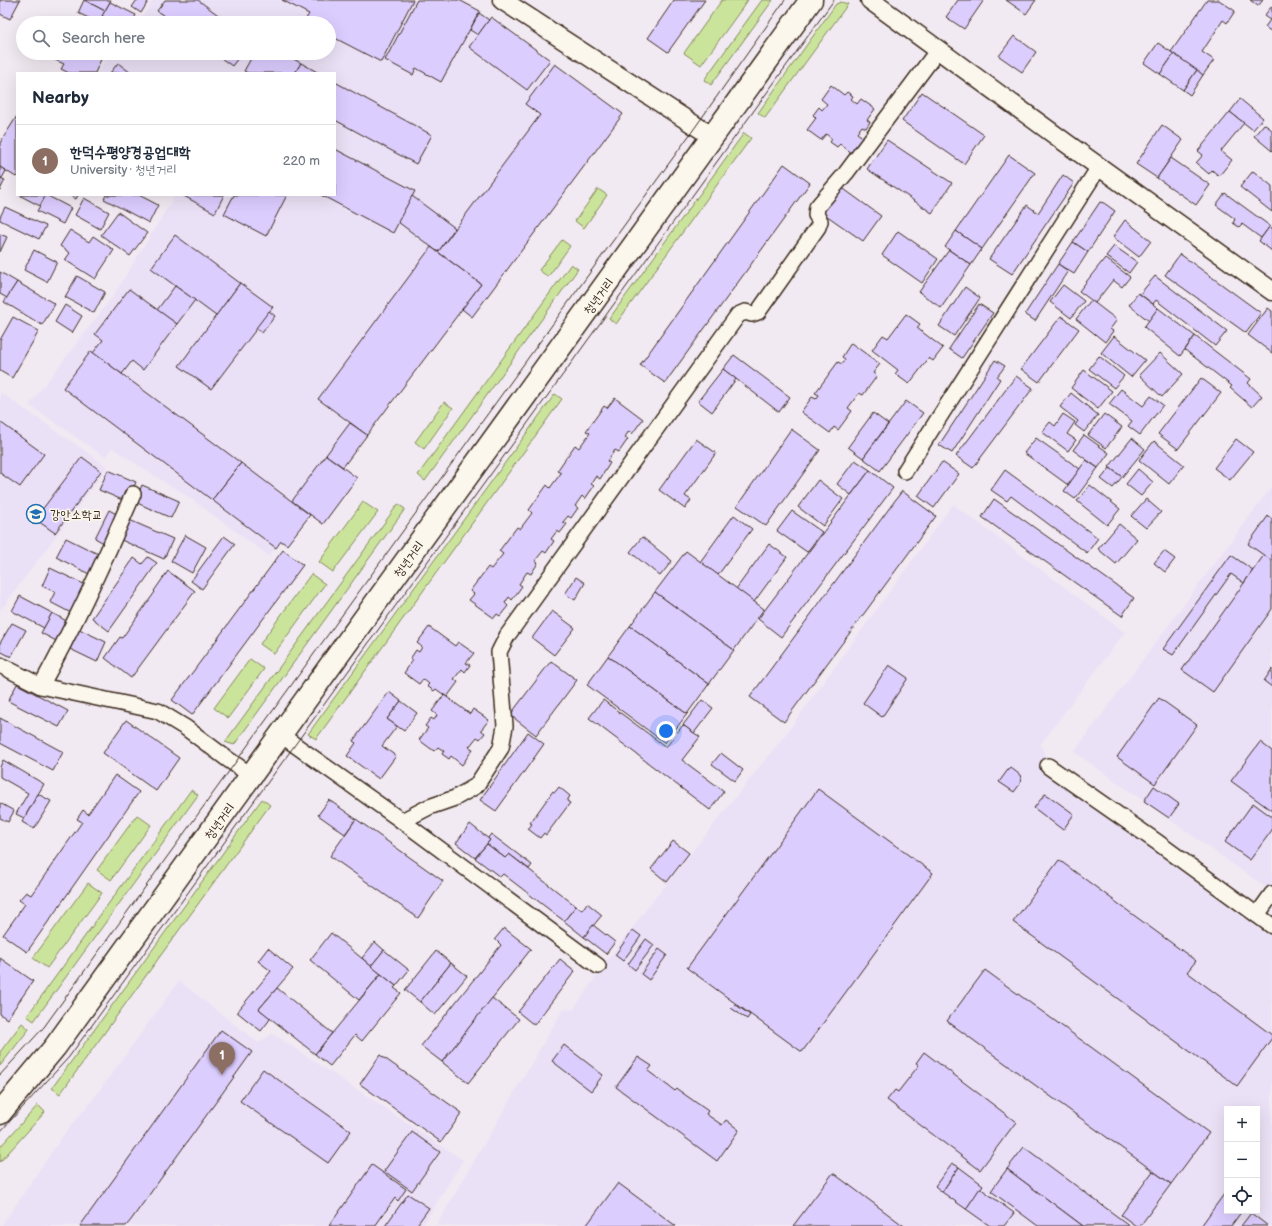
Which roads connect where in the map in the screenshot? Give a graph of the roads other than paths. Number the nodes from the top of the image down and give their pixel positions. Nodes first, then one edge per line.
1 (502, 0) edge
2 (811, 0) edge
3 (870, 0) edge
4 (938, 50) junction
5 (712, 137) junction
6 (1099, 167) junction
7 (1272, 291) edge
8 (905, 471) dead end
9 (133, 494) dead end
10 (0, 665) edge
11 (41, 686) junction
12 (281, 735) junction
13 (1048, 766) dead end
14 (252, 776) junction
15 (402, 821) junction
16 (1272, 894) edge
17 (1257, 915) junction
18 (1272, 926) edge
19 (598, 966) dead end
20 (0, 1113) edge

1 - 5 street
2 - 5 main road, 청년거리
3 - 4 street
4 - 6 street
4 - 15 street
5 - 12 main road, 청년거리
6 - 7 street
6 - 8 street
9 - 11 street
10 - 11 street
11 - 14 street
12 - 14 main road, 청년거리
12 - 15 street
13 - 17 street
14 - 20 main road, 청년거리
15 - 19 street
16 - 17 street
17 - 18 street

